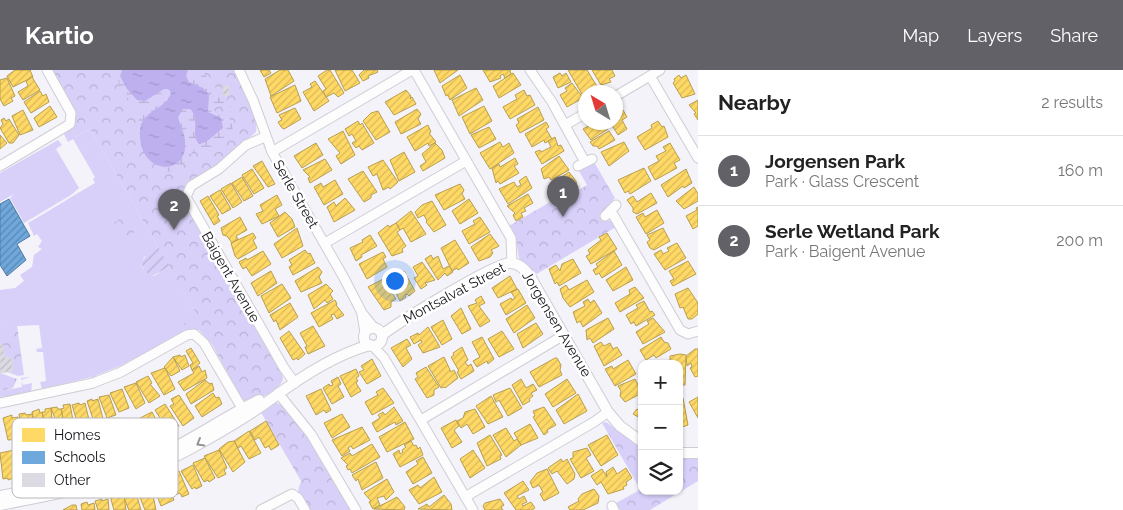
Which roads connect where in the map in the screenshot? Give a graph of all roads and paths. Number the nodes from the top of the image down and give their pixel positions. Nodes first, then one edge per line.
1 (47, 70) edge
2 (239, 70) edge
3 (413, 70) edge
4 (530, 70) edge
5 (660, 70) edge
6 (650, 76) junction
7 (623, 92) edge
8 (578, 118) edge
9 (565, 125) junction
10 (265, 137) junction
11 (272, 152) junction
12 (698, 158) edge
13 (466, 161) junction
14 (585, 162) dead end
15 (0, 166) edge
16 (611, 210) dead end
17 (325, 244) junction
18 (512, 262) junction
19 (698, 331) edge
20 (373, 337) junction
21 (565, 337) junction
22 (293, 384) junction
23 (275, 394) junction
24 (0, 403) edge
25 (244, 412) junction
26 (610, 413) junction
27 (421, 420) junction
28 (638, 439) edge
29 (698, 452) edge
30 (683, 453) edge
31 (178, 454) edge
32 (465, 497) junction
33 (28, 498) edge
34 (0, 505) edge
35 (261, 510) edge
36 (305, 510) edge
37 (356, 510) edge
38 (472, 510) edge

1 - 15 street
2 - 10 street, Serle Street
3 - 11 street
3 - 13 street, Jorgensen Avenue
4 - 9 street
5 - 6 street
6 - 7 street
6 - 12 street
8 - 9 street
9 - 14 street
10 - 11 street, Serle Street
10 - 22 street, Baigent Avenue
11 - 17 street, Serle Street
13 - 17 street
13 - 18 street, Jorgensen Avenue
16 - 19 street
17 - 20 street, Serle Street
18 - 20 street, Montsalvat Street
18 - 21 street, Jorgensen Avenue
20 - 22 street, Montsalvat Street
20 - 27 street, Serle Street
21 - 26 street, Jorgensen Avenue
21 - 27 street
22 - 23 street, Montsalvat Street
23 - 25 street, Montsalvat Street
23 - 37 street
24 - 25 street
25 - 31 street, Montsalvat Street
26 - 28 street, Jorgensen Avenue
26 - 32 street
27 - 32 street, Serle Street
29 - 30 street
32 - 38 street, Serle Street
33 - 34 street
35 - 36 street

